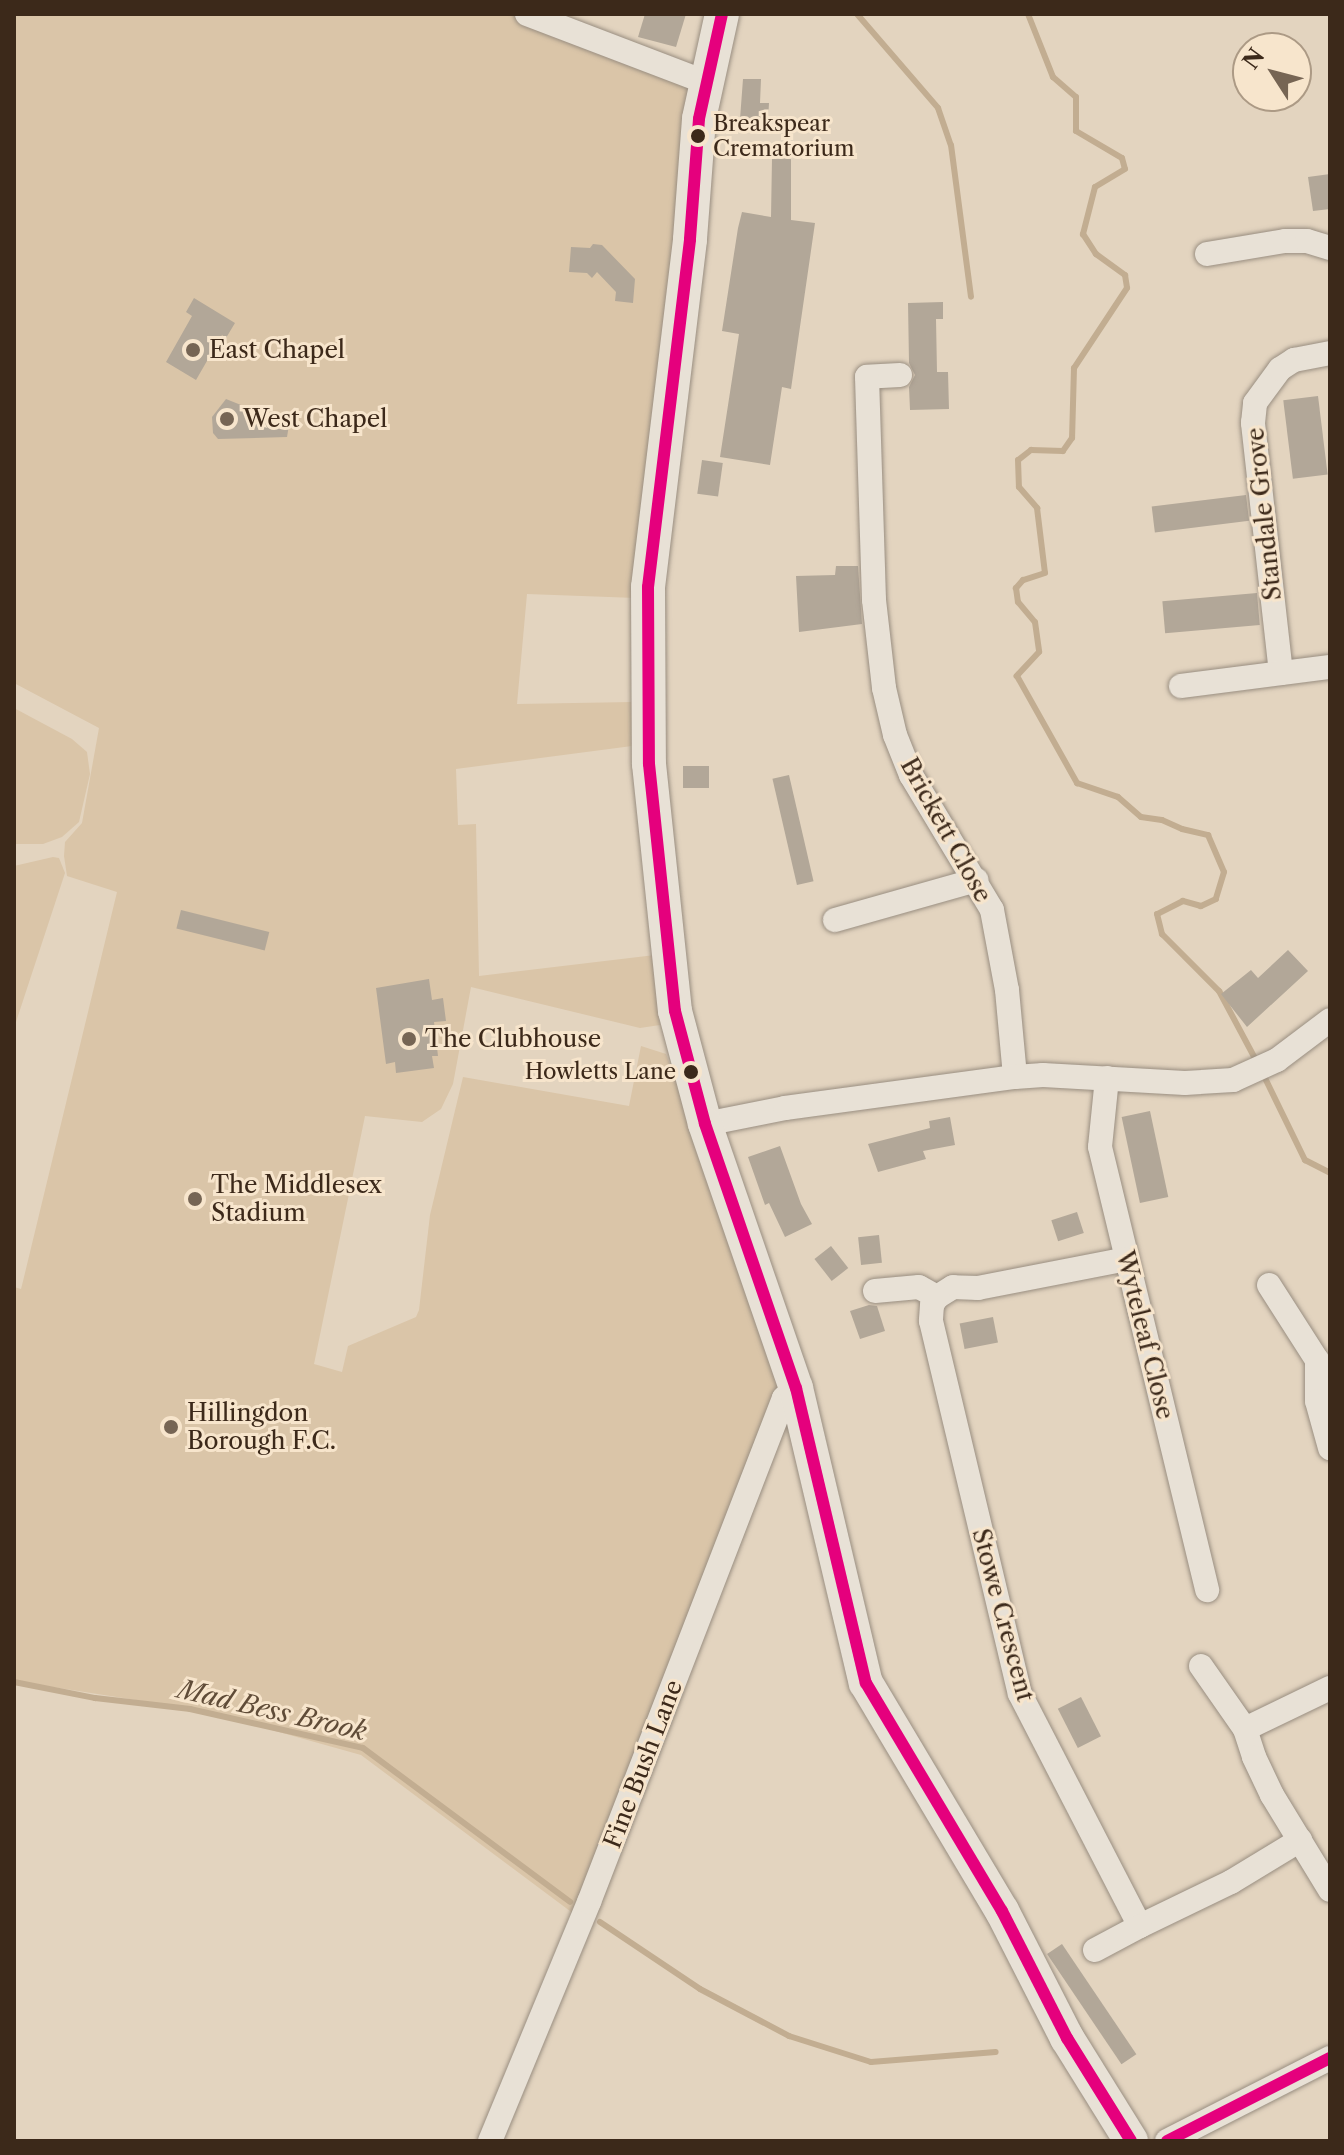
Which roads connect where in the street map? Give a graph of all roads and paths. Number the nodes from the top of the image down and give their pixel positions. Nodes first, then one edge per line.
1 (527, 14) edge
2 (722, 14) edge
3 (705, 82) junction
4 (1330, 248) edge
5 (1207, 254) dead end
6 (1330, 353) edge
7 (900, 375) dead end
8 (1330, 667) edge
9 (1281, 673) junction
10 (1181, 686) dead end
11 (976, 880) junction
12 (835, 920) dead end
13 (1330, 1020) edge
14 (1015, 1077) junction
15 (1107, 1078) junction
16 (705, 1124) junction
17 (1127, 1259) junction
18 (1269, 1285) dead end
19 (875, 1291) dead end
20 (937, 1297) junction
21 (1323, 1358) edge
22 (796, 1388) junction
23 (1330, 1448) edge
24 (1207, 1590) dead end
25 (1201, 1666) dead end
26 (1330, 1688) edge
27 (1245, 1729) junction
28 (1300, 1840) junction
29 (1330, 1890) edge
30 (1140, 1926) junction
31 (1095, 1950) dead end
32 (1330, 2058) edge
33 (490, 2141) edge
34 (1131, 2141) edge
35 (1167, 2141) edge

1 - 3 street
2 - 3 street
3 - 16 street
4 - 5 street
6 - 9 street, Standale Grove
7 - 11 street, Brickett Close
8 - 9 street
9 - 10 street
11 - 12 street
11 - 14 street, Brickett Close
13 - 15 street
14 - 15 street
14 - 16 street
15 - 17 street, Wyteleaf Close
16 - 22 street
17 - 20 street
17 - 24 street, Wyteleaf Close
18 - 21 street
19 - 20 street
20 - 30 street, Stowe Crescent
21 - 23 street
22 - 33 street, Fine Bush Lane
22 - 34 street
25 - 27 street
26 - 27 street
27 - 28 street
28 - 29 street
28 - 30 street
30 - 31 street
32 - 35 street

